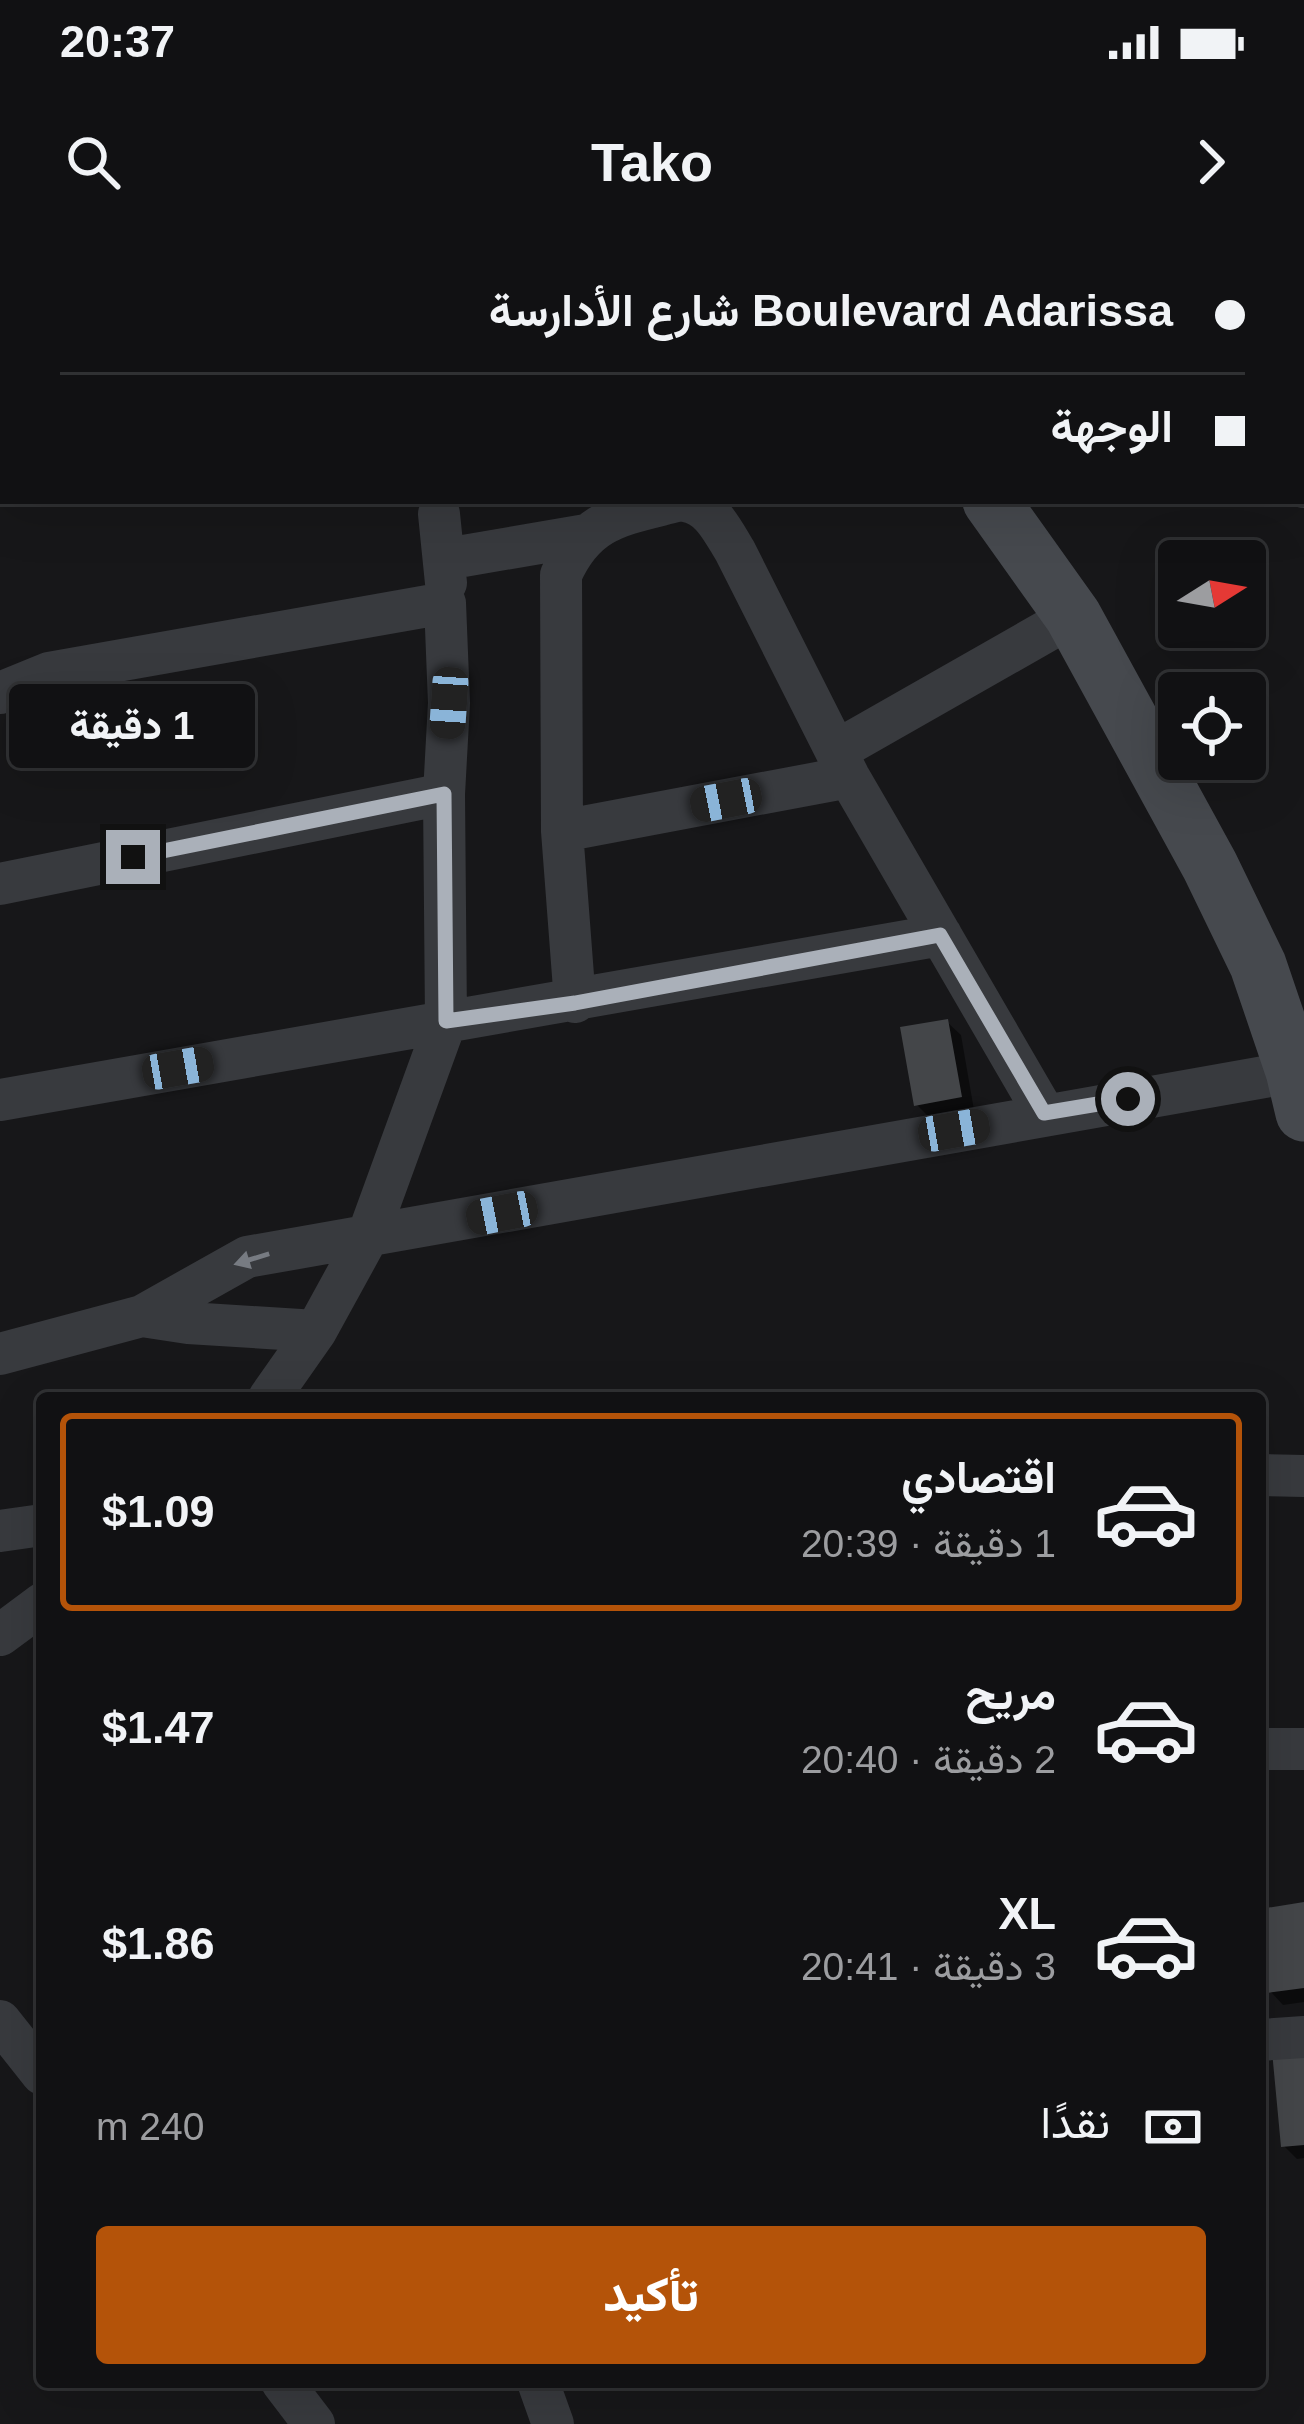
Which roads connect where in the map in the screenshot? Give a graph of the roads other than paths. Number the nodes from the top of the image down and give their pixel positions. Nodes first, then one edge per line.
1 (681, 504) edge
2 (694, 504) edge
3 (995, 504) edge
4 (439, 514) dead end
5 (586, 535) junction
6 (446, 559) junction
7 (445, 602) junction
8 (1073, 616) junction
9 (0, 693) edge
10 (843, 764) junction
11 (444, 794) junction
12 (562, 831) junction
13 (0, 884) edge
14 (940, 935) junction
15 (575, 1003) junction
16 (446, 1021) junction
17 (1301, 1085) edge
18 (0, 1100) edge
19 (1044, 1113) junction
20 (367, 1238) junction
21 (142, 1316) junction
22 (316, 1331) junction
23 (0, 1354) edge
24 (273, 1392) edge
25 (36, 1526) edge
26 (0, 1531) edge
27 (36, 1608) edge
28 (0, 1635) edge
29 (1266, 1749) edge
30 (1304, 1749) edge
31 (0, 2021) edge
32 (1304, 2037) edge
33 (1266, 2040) edge
34 (36, 2066) edge
35 (287, 2388) edge
36 (540, 2388) edge
37 (314, 2424) edge
38 (553, 2424) edge

1 - 5 street
2 - 10 street
3 - 8 street
4 - 6 street
5 - 6 street
5 - 12 street
6 - 7 street
7 - 9 street
7 - 11 street
8 - 10 street
8 - 17 street
10 - 12 street
10 - 14 street
11 - 13 street
11 - 16 street
12 - 15 street
14 - 15 street
14 - 19 street
15 - 16 street
16 - 18 street
16 - 20 street
17 - 19 street
19 - 20 street
20 -> 21 street
20 - 22 street
21 - 22 street
21 - 23 street
22 - 24 street
25 - 26 street
27 - 28 street
29 - 30 street
31 - 34 street
32 - 33 street
35 - 37 street
36 - 38 street

